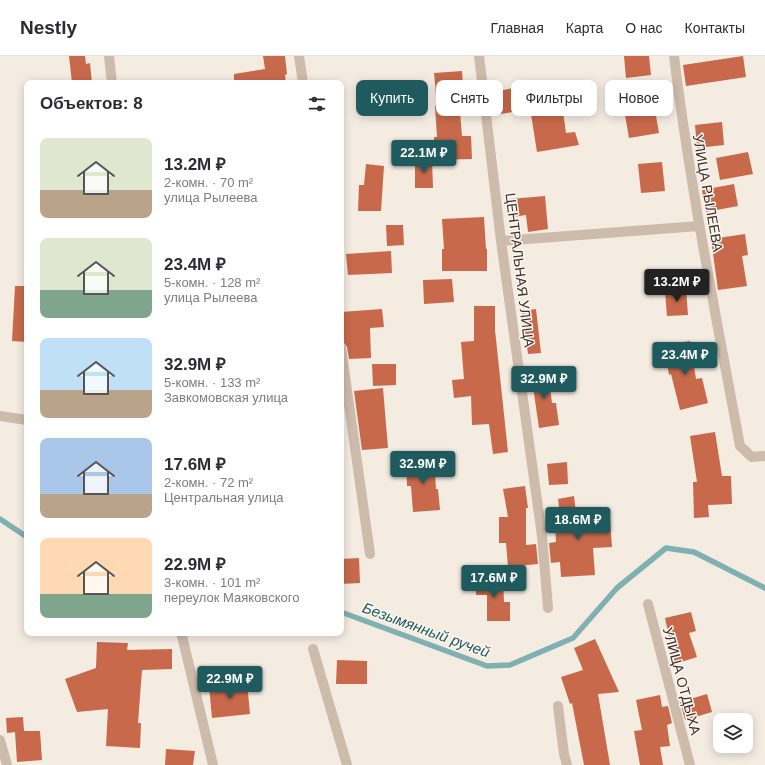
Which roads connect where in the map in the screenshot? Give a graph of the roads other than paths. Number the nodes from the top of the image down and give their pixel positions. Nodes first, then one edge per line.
1 (109, 56) edge
2 (299, 56) edge
3 (479, 56) edge
4 (674, 56) edge
5 (112, 80) edge
6 (303, 80) edge
7 (699, 226) junction
8 (501, 240) junction
9 (344, 369) edge
10 (0, 416) edge
11 (24, 420) edge
12 (765, 456) edge
13 (370, 554) dead end
14 (648, 604) dead end
15 (548, 608) dead end
16 (182, 636) dead end
17 (313, 649) dead end
18 (558, 706) dead end
19 (0, 740) edge
20 (8, 765) edge
21 (212, 765) edge
22 (347, 765) edge
23 (567, 765) edge
24 (690, 765) edge

1 - 5 street
2 - 6 street
3 - 8 street, ЦЕНТРАЛЬНАЯ УЛИЦА
4 - 7 street, УЛИЦА РЫЛЕЕВА
7 - 8 street
7 - 12 street, УЛИЦА РЫЛЕЕВА
8 - 15 street, ЦЕНТРАЛЬНАЯ УЛИЦА
9 - 13 street
10 - 11 street
14 - 24 street, УЛИЦА ОТДЫХА
16 - 21 street
17 - 22 street
18 - 23 street
19 - 20 street

